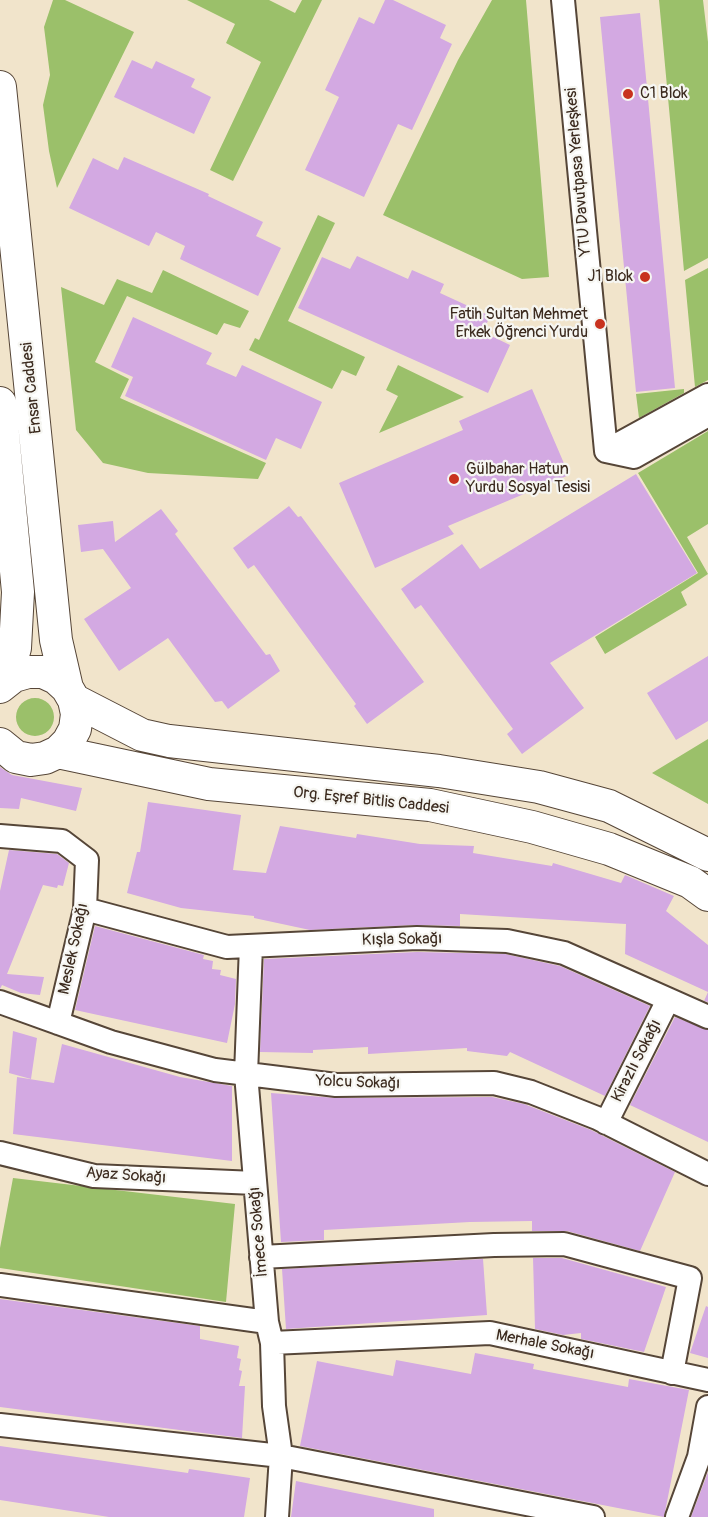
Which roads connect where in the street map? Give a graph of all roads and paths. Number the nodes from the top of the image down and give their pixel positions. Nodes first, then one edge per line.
1 (563, 0) edge
2 (0, 87) edge
3 (708, 395) edge
4 (1, 410) edge
5 (35, 413) junction
6 (708, 416) edge
7 (606, 451) junction
8 (2, 685) edge
9 (71, 694) junction
10 (0, 744) edge
11 (58, 752) junction
12 (0, 836) edge
13 (708, 855) edge
14 (708, 895) edge
15 (86, 909) junction
16 (251, 946) junction
17 (668, 1000) junction
18 (0, 1002) edge
19 (708, 1017) edge
20 (58, 1023) junction
21 (246, 1074) junction
22 (606, 1123) junction
23 (0, 1153) edge
24 (708, 1174) edge
25 (255, 1183) junction
26 (261, 1257) junction
27 (0, 1285) edge
28 (269, 1333) junction
29 (672, 1373) junction
30 (708, 1380) edge
31 (708, 1407) edge
32 (0, 1425) edge
33 (281, 1456) junction
34 (703, 1457) edge
35 (277, 1517) edge
36 (593, 1517) edge
37 (677, 1517) edge

1 - 7 street, YTU Davutpasa Yerleşkesi
2 - 5 street, Ensar Caddesi
3 - 7 street
4 - 5 street
4 - 8 street, Ensar Caddesi
5 - 9 street, Ensar Caddesi
6 - 7 street
8 - 9 street
9 - 11 street
9 - 13 street
10 - 11 street, Org. Eşref Bitlis Caddesi
11 - 14 street, Org. Eşref Bitlis Caddesi
12 - 15 street, Meslek Sokağı
15 - 16 street, Kışla Sokağı
15 - 20 street, Meslek Sokağı
16 - 17 street, Kışla Sokağı
16 - 21 street, İmece Sokağı
17 - 19 street, Kışla Sokağı
17 - 22 street, Kirazlı Sokağı
18 - 20 street, Yolcu Sokağı
20 - 21 street, Yolcu Sokağı
21 - 22 street, Yolcu Sokağı
21 - 25 street, İmece Sokağı
22 - 24 street, Yolcu Sokağı
23 - 25 street, Ayaz Sokağı
25 - 26 street, İmece Sokağı
26 - 28 street, İmece Sokağı
26 - 29 street
27 - 28 street, Merhale Sokağı
28 - 29 street, Merhale Sokağı
28 - 33 street, İmece Sokağı
29 - 30 street, Merhale Sokağı
31 - 34 street
32 - 33 street
33 - 35 street, İmece Sokağı
33 - 36 street
34 - 37 street

